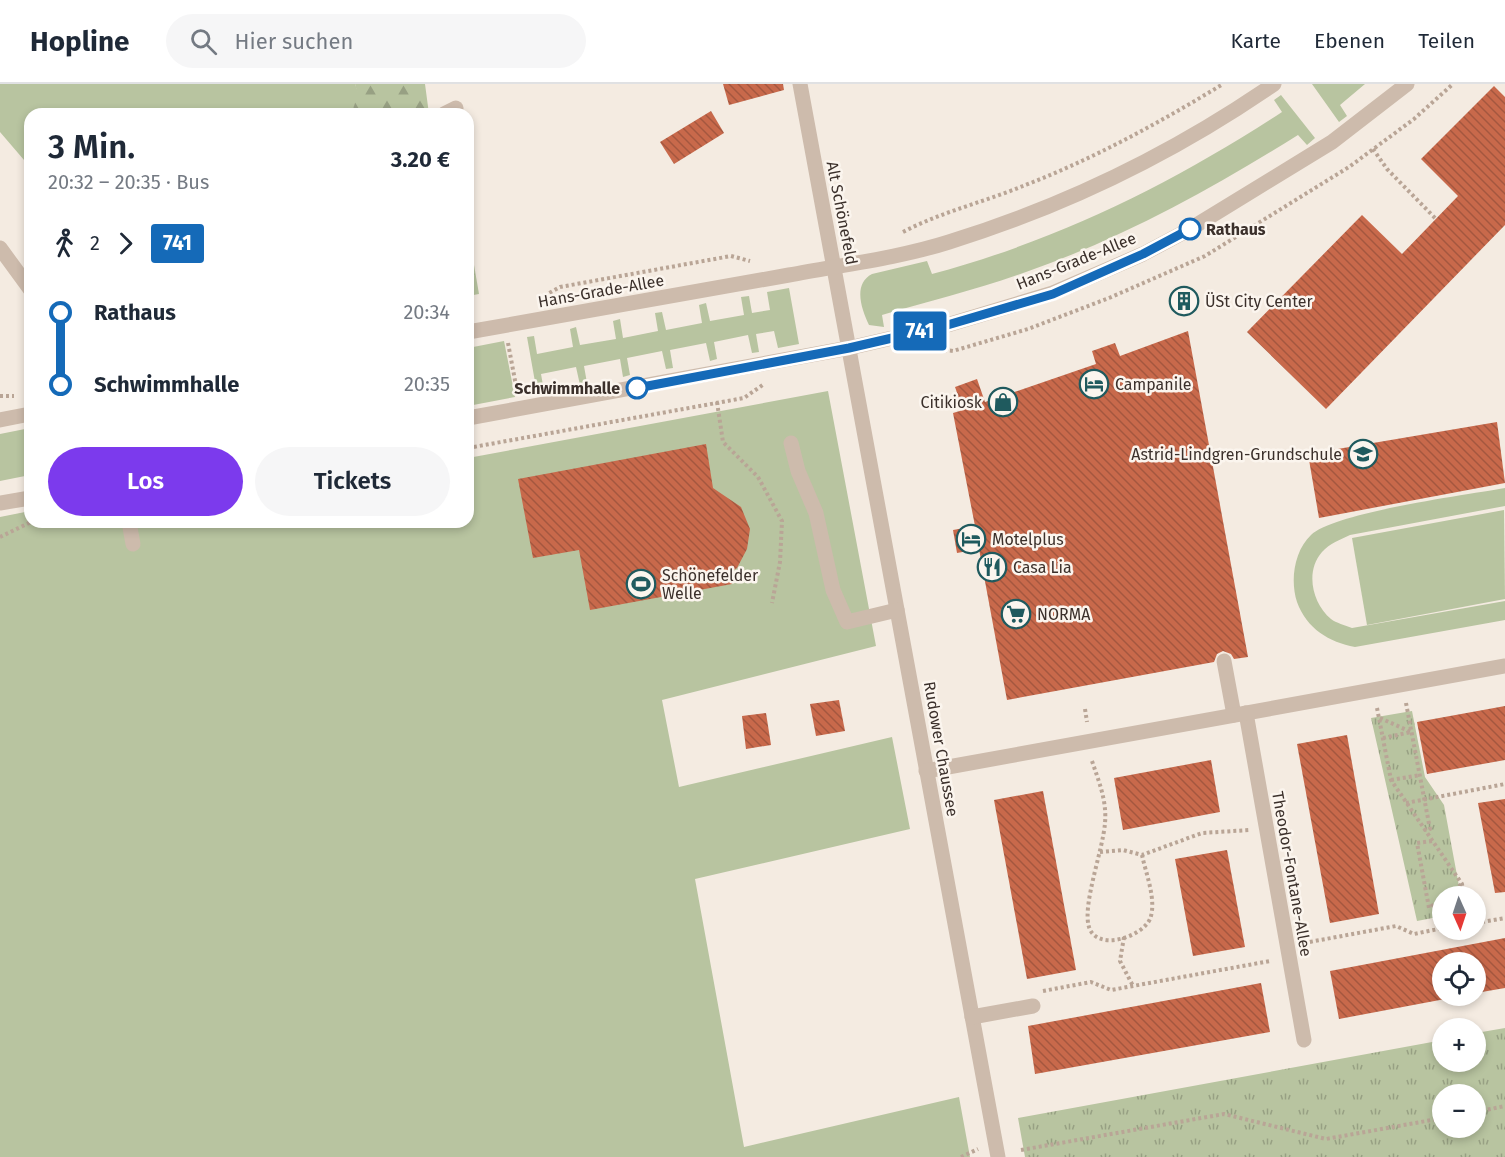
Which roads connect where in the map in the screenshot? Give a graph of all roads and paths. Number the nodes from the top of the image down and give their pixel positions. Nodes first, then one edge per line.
1 (800, 84) edge
2 (1223, 84) edge
3 (1274, 84) edge
4 (1407, 84) edge
5 (1373, 149) dead end
6 (1436, 219) dead end
7 (922, 222) dead end
8 (0, 248) edge
9 (731, 256) dead end
10 (834, 266) junction
11 (24, 281) edge
12 (560, 287) dead end
13 (506, 326) junction
14 (474, 331) edge
15 (849, 348) junction
16 (744, 398) dead end
17 (717, 402) junction
18 (520, 408) junction
19 (24, 415) edge
20 (474, 417) edge
21 (0, 420) edge
22 (525, 436) junction
23 (791, 443) dead end
24 (474, 447) edge
25 (24, 499) edge
26 (0, 503) edge
27 (24, 526) edge
28 (130, 528) edge
29 (0, 537) edge
30 (133, 544) dead end
31 (772, 603) dead end
32 (897, 610) junction
33 (1224, 661) dead end
34 (1505, 666) edge
35 (1406, 702) dead end
36 (1377, 707) dead end
37 (1240, 714) junction
38 (1379, 717) junction
39 (1412, 732) junction
40 (1383, 738) junction
41 (1092, 760) dead end
42 (926, 771) junction
43 (1420, 775) junction
44 (1391, 780) junction
45 (1505, 784) edge
46 (1424, 799) junction
47 (1406, 802) junction
48 (1265, 828) junction
49 (1424, 830) junction
50 (1432, 841) junction
51 (1100, 852) junction
52 (1142, 855) junction
53 (1462, 884) joint
54 (1459, 886) edge
55 (1432, 906) edge
56 (1505, 918) edge
57 (1486, 921) edge
58 (1432, 930) edge
59 (1124, 938) junction
60 (1287, 952) junction
61 (1133, 986) junction
62 (1035, 999) joint
63 (972, 1017) junction
64 (1304, 1040) dead end
65 (1505, 1106) edge
66 (1486, 1110) edge
67 (1432, 1120) edge
68 (1021, 1150) dead end
69 (998, 1157) edge

1 - 10 street, Alt Schönefeld
2 - 7 path
3 - 10 street, Hans-Grade-Allee
4 - 15 street, Hans-Grade-Allee
5 - 6 path
8 - 11 street
9 - 12 path
10 - 13 street, Hans-Grade-Allee
10 - 15 street, Alt Schönefeld
13 - 14 street, Hans-Grade-Allee
13 - 18 path
15 - 18 street, Hans-Grade-Allee
15 - 32 street, Rudower Chaussee
16 - 17 path
17 - 22 path
17 - 31 path
18 - 20 street, Hans-Grade-Allee
18 - 22 path
19 - 21 street
22 - 24 path
23 - 32 street
25 - 26 street
27 - 29 path
28 - 30 street
32 - 42 street, Rudower Chaussee
33 - 37 street, Theodor-Fontane-Allee
34 - 37 street
35 - 39 path
36 - 38 path
37 - 42 street
37 - 48 street, Theodor-Fontane-Allee
38 - 39 path
38 - 40 path
39 - 40 path
39 - 43 path
40 - 44 path
41 - 51 path
42 - 63 street, Rudower Chaussee
43 - 44 path
43 - 46 path
44 - 47 path
45 - 46 path
46 - 47 path
46 - 49 path
47 - 49 path
48 - 52 path
48 - 60 street, Theodor-Fontane-Allee
49 - 50 path
50 - 53 path
50 - 55 path
51 - 52 path
51 - 59 path
52 - 59 path
53 - 54 path
56 - 57 path
58 - 60 path
59 - 61 path
60 - 61 path
60 - 64 street, Theodor-Fontane-Allee
61 - 62 path
62 - 63 street
63 - 69 street, Rudower Chaussee
65 - 66 path
67 - 68 path

